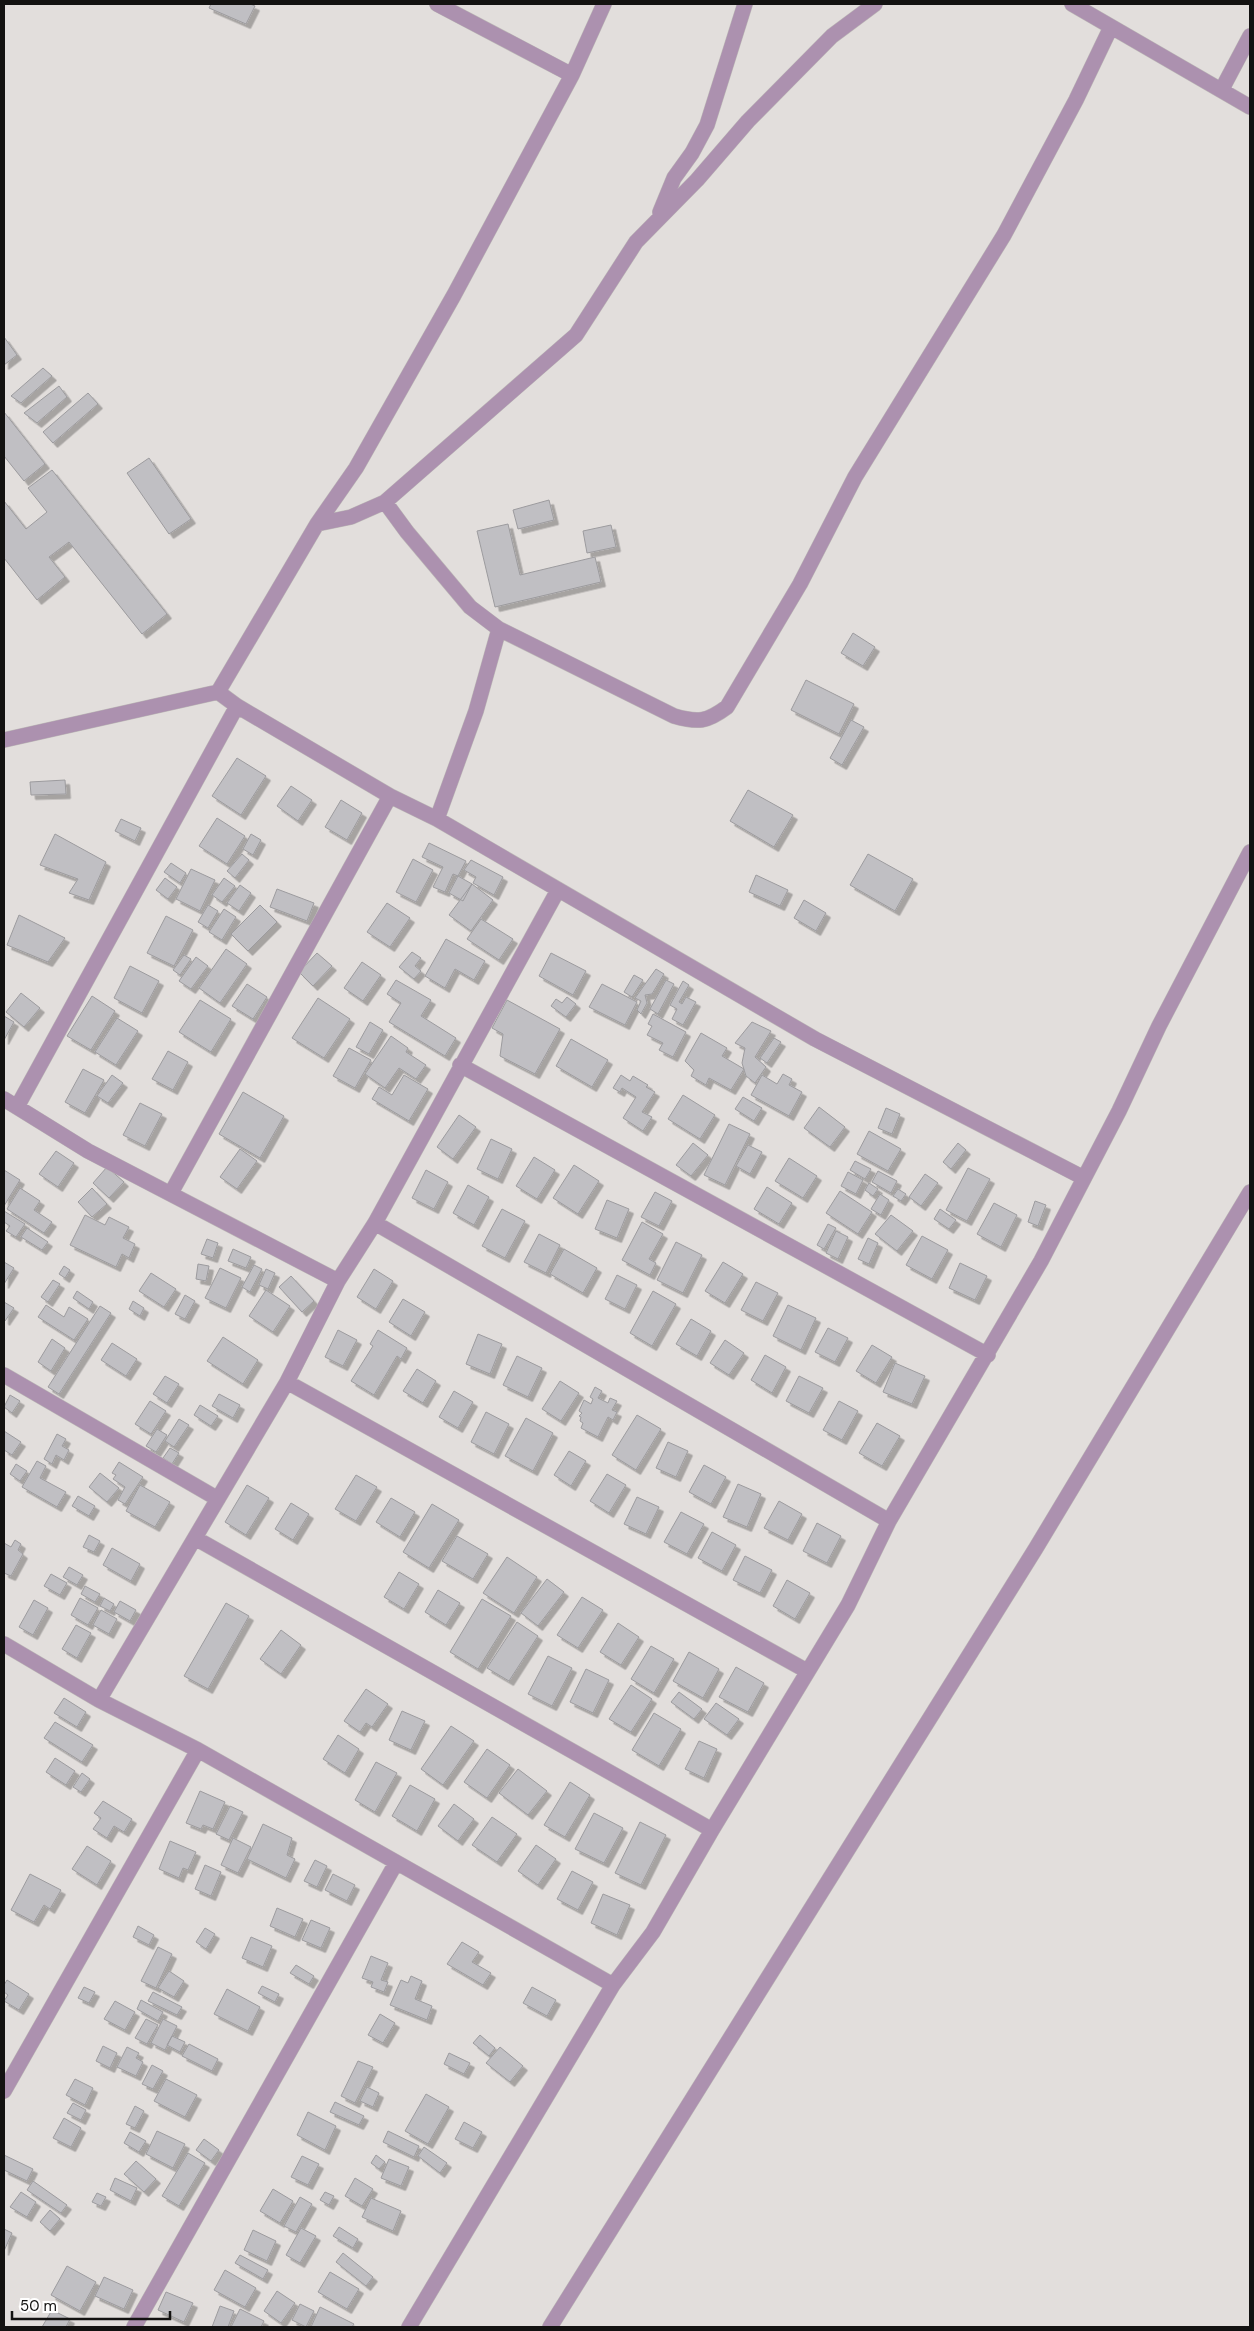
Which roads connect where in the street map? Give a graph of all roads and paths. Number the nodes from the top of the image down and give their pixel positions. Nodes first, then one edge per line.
1 (437, 4) edge
2 (604, 4) edge
3 (745, 4) edge
4 (875, 4) edge
5 (1072, 4) edge
6 (1090, 8) edge
7 (1111, 27) junction
8 (1250, 36) edge
9 (572, 75) junction
10 (1222, 89) junction
11 (1250, 107) edge
12 (657, 220) junction
13 (385, 502) junction
14 (317, 524) junction
15 (499, 629) junction
16 (218, 692) junction
17 (237, 706) junction
18 (4, 740) edge
19 (390, 796) junction
20 (437, 819) junction
21 (1250, 852) edge
22 (558, 890) junction
23 (460, 1065) junction
24 (10, 1103) edge
25 (1084, 1178) junction
26 (1250, 1192) edge
27 (171, 1193) junction
28 (375, 1223) junction
29 (338, 1281) junction
30 (988, 1355) junction
31 (4, 1375) edge
32 (287, 1382) junction
33 (218, 1499) junction
34 (889, 1521) junction
35 (195, 1538) junction
36 (4, 1644) edge
37 (807, 1671) junction
38 (99, 1700) junction
39 (198, 1750) junction
40 (712, 1830) junction
41 (396, 1863) junction
42 (613, 1985) junction
43 (4, 2091) edge
44 (134, 2327) edge
45 (409, 2327) edge
46 (550, 2327) edge

1 - 9 street
2 - 9 street
3 - 12 street
4 - 12 street
5 - 6 street
6 - 7 street
7 - 10 street
7 - 15 street
8 - 10 street
9 - 14 street
10 - 11 street
12 - 13 street
13 - 14 street
13 - 15 street
14 - 16 street
15 - 20 street
16 - 17 street
16 - 18 street
17 - 19 street
17 - 24 street
19 - 20 street
19 - 27 street
20 - 22 street
21 - 25 street
22 - 23 street
22 - 25 street
23 - 28 street
23 - 30 street
24 - 27 street
25 - 30 street
26 - 46 street
27 - 29 street
28 - 29 street
28 - 34 street
29 - 32 street
30 - 34 street
31 - 33 street
32 - 33 street
32 - 37 street
33 - 35 street
34 - 37 street
35 - 38 street
35 - 40 street
36 - 38 street
37 - 40 street
38 - 39 street
39 - 41 street
39 - 43 street
40 - 42 street
41 - 42 street
41 - 44 street
42 - 45 street

